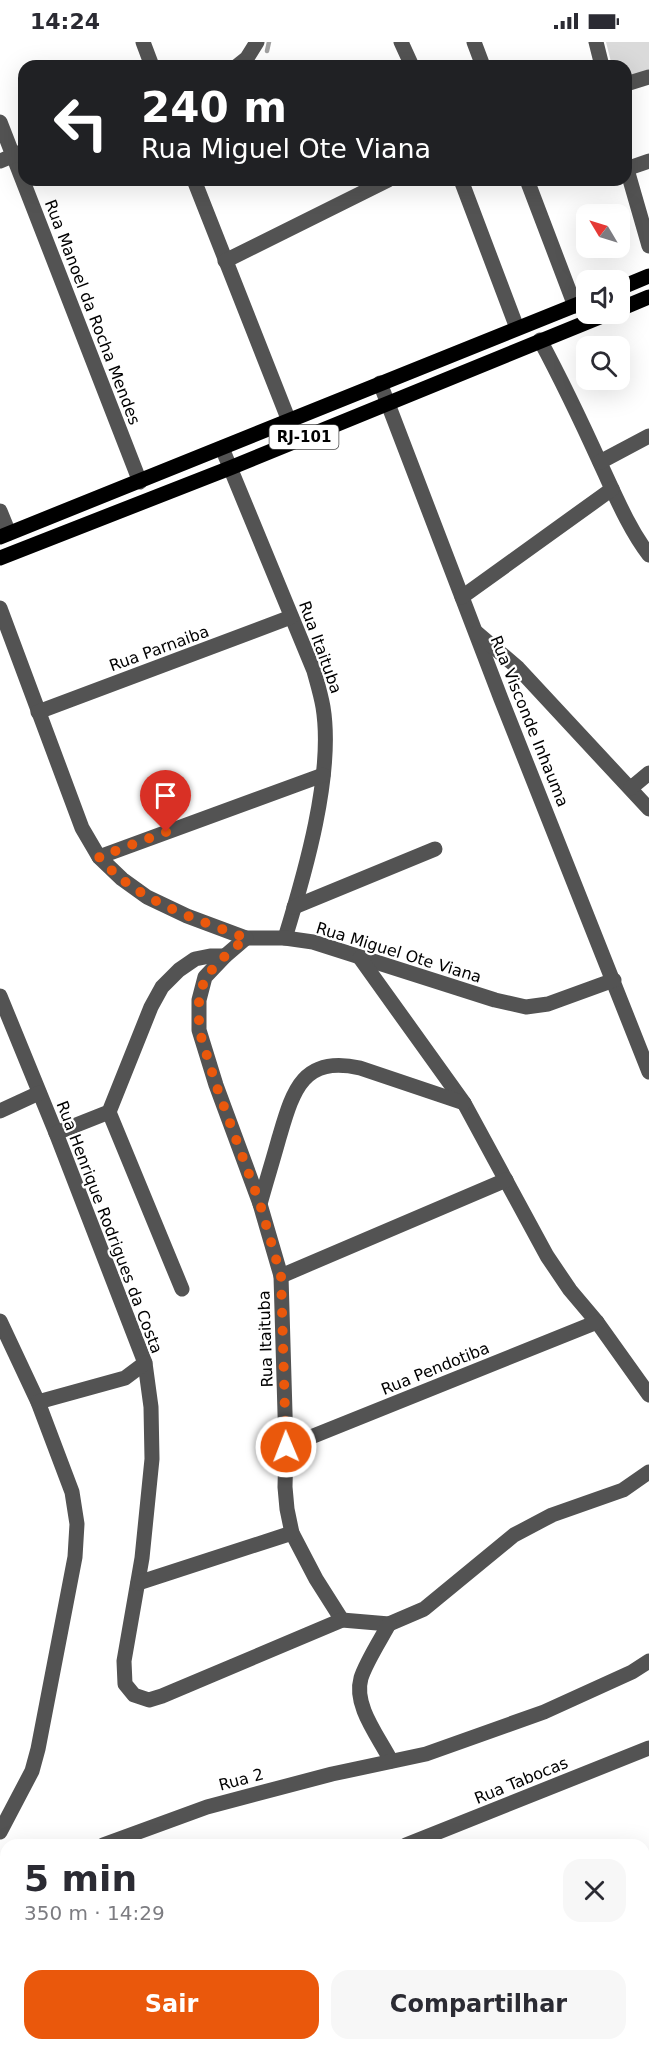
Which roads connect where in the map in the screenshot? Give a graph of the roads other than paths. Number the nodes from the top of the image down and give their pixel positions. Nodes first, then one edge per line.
1 (143, 42) edge
2 (244, 42) edge
3 (257, 42) edge
4 (401, 42) edge
5 (474, 42) edge
6 (596, 42) edge
7 (150, 60) edge
8 (242, 60) edge
9 (244, 60) edge
10 (409, 60) edge
11 (481, 60) edge
12 (600, 60) edge
13 (649, 77) edge
14 (632, 82) edge
15 (0, 122) edge
16 (12, 156) edge
17 (649, 161) edge
18 (632, 165) edge
19 (18, 171) edge
20 (24, 186) edge
21 (196, 186) edge
22 (376, 186) edge
23 (463, 186) edge
24 (530, 186) edge
25 (632, 186) edge
26 (647, 236) edge
27 (225, 261) junction
28 (649, 276) edge
29 (630, 284) edge
30 (576, 292) edge
31 (649, 297) edge
32 (576, 305) edge
33 (630, 305) edge
34 (581, 324) edge
35 (518, 328) junction
36 (540, 340) junction
37 (380, 383) junction
38 (387, 402) junction
39 (289, 421) junction
40 (649, 436) edge
41 (222, 448) junction
42 (600, 462) junction
43 (230, 468) junction
44 (140, 482) junction
45 (612, 489) junction
46 (0, 511) edge
47 (5, 535) edge
48 (649, 555) edge
49 (0, 558) edge
50 (462, 597) junction
51 (0, 608) edge
52 (291, 617) junction
53 (476, 632) junction
54 (38, 712) junction
55 (649, 773) edge
56 (323, 775) junction
57 (631, 788) junction
58 (649, 809) edge
59 (435, 849) dead end
60 (99, 857) junction
61 (294, 907) junction
62 (246, 938) junction
63 (285, 938) junction
64 (225, 956) junction
65 (360, 958) junction
66 (614, 980) junction
67 (0, 996) edge
68 (649, 1071) edge
69 (39, 1093) junction
70 (464, 1103) junction
71 (0, 1111) edge
72 (109, 1112) junction
73 (56, 1133) junction
74 (506, 1180) junction
75 (260, 1204) junction
76 (281, 1276) junction
77 (182, 1289) dead end
78 (0, 1321) edge
79 (597, 1322) junction
80 (145, 1363) junction
81 (649, 1395) edge
82 (38, 1402) junction
83 (286, 1447) junction
84 (649, 1472) edge
85 (292, 1533) junction
86 (138, 1583) junction
87 (342, 1620) junction
88 (389, 1624) junction
89 (649, 1661) edge
90 (649, 1748) edge
91 (391, 1761) junction
92 (5, 1810) edge
93 (0, 1832) edge
94 (119, 1839) edge
95 (421, 1839) edge

1 - 7 street
2 - 8 street
3 - 9 street
4 - 10 street
5 - 11 street
6 - 12 street
13 - 14 street
15 - 16 street, Rua Manoel da Rocha Mendes
16 - 19 street, Rua Manoel da Rocha Mendes
17 - 18 street
20 - 44 street, Rua Manoel da Rocha Mendes
21 - 27 street
22 - 27 street
23 - 35 street
24 - 30 street
25 - 26 street
27 - 39 street
28 - 29 main road
31 - 33 main road
32 - 35 main road, RJ-101
34 - 36 main road, RJ-101
35 - 37 main road, RJ-101
36 - 38 main road, RJ-101
36 - 42 street
37 - 38 street, Rua Visconde Inhauma
37 - 39 main road, RJ-101
38 - 43 main road, RJ-101
38 - 50 street, Rua Visconde Inhauma
39 - 41 main road, RJ-101
40 - 42 street
41 - 43 street, Rua Itaituba
41 - 44 main road, RJ-101
42 - 45 street
43 - 49 main road, RJ-101
43 - 52 street, Rua Itaituba
44 - 47 main road, RJ-101
45 - 48 street
45 - 50 street
46 - 47 street
50 - 53 street, Rua Visconde Inhauma
51 - 54 street, Rua Miguel Ote Viana
52 - 54 street, Rua Parnaiba
52 - 56 street, Rua Itaituba
53 - 57 street
53 - 66 street, Rua Visconde Inhauma
54 - 60 street, Rua Miguel Ote Viana
55 - 57 street
56 - 60 street
56 - 61 street, Rua Itaituba
57 - 58 street
59 - 61 street
60 - 62 street, Rua Miguel Ote Viana
61 - 63 street, Rua Itaituba
62 - 63 street, Rua Miguel Ote Viana
62 - 64 street, Rua Itaituba
63 - 65 street, Rua Miguel Ote Viana
64 - 72 street
64 - 75 street, Rua Itaituba
65 - 66 street, Rua Miguel Ote Viana
65 - 70 street
66 - 68 street, Rua Visconde Inhauma
67 - 69 street, Rua Henrique Rodrigues da Costa
69 - 71 street
69 - 73 street, Rua Henrique Rodrigues da Costa
70 - 74 street
70 - 75 street
72 - 73 street
72 - 77 street
73 - 80 street, Rua Henrique Rodrigues da Costa
74 - 76 street
74 - 79 street
75 - 76 street, Rua Itaituba
76 - 83 street, Rua Itaituba
78 - 82 street
79 - 81 street
79 - 83 street, Rua Pendotiba
80 - 82 street
80 - 86 street, Rua Henrique Rodrigues da Costa
82 - 92 street
83 - 85 street, Rua Itaituba
84 - 88 street
85 - 86 street
85 - 87 street, Rua Itaituba
86 - 87 street, Rua Henrique Rodrigues da Costa
87 - 88 street
88 - 91 street
89 - 91 street
90 - 95 street, Rua Tabocas
91 - 94 street, Rua 2
92 - 93 street

